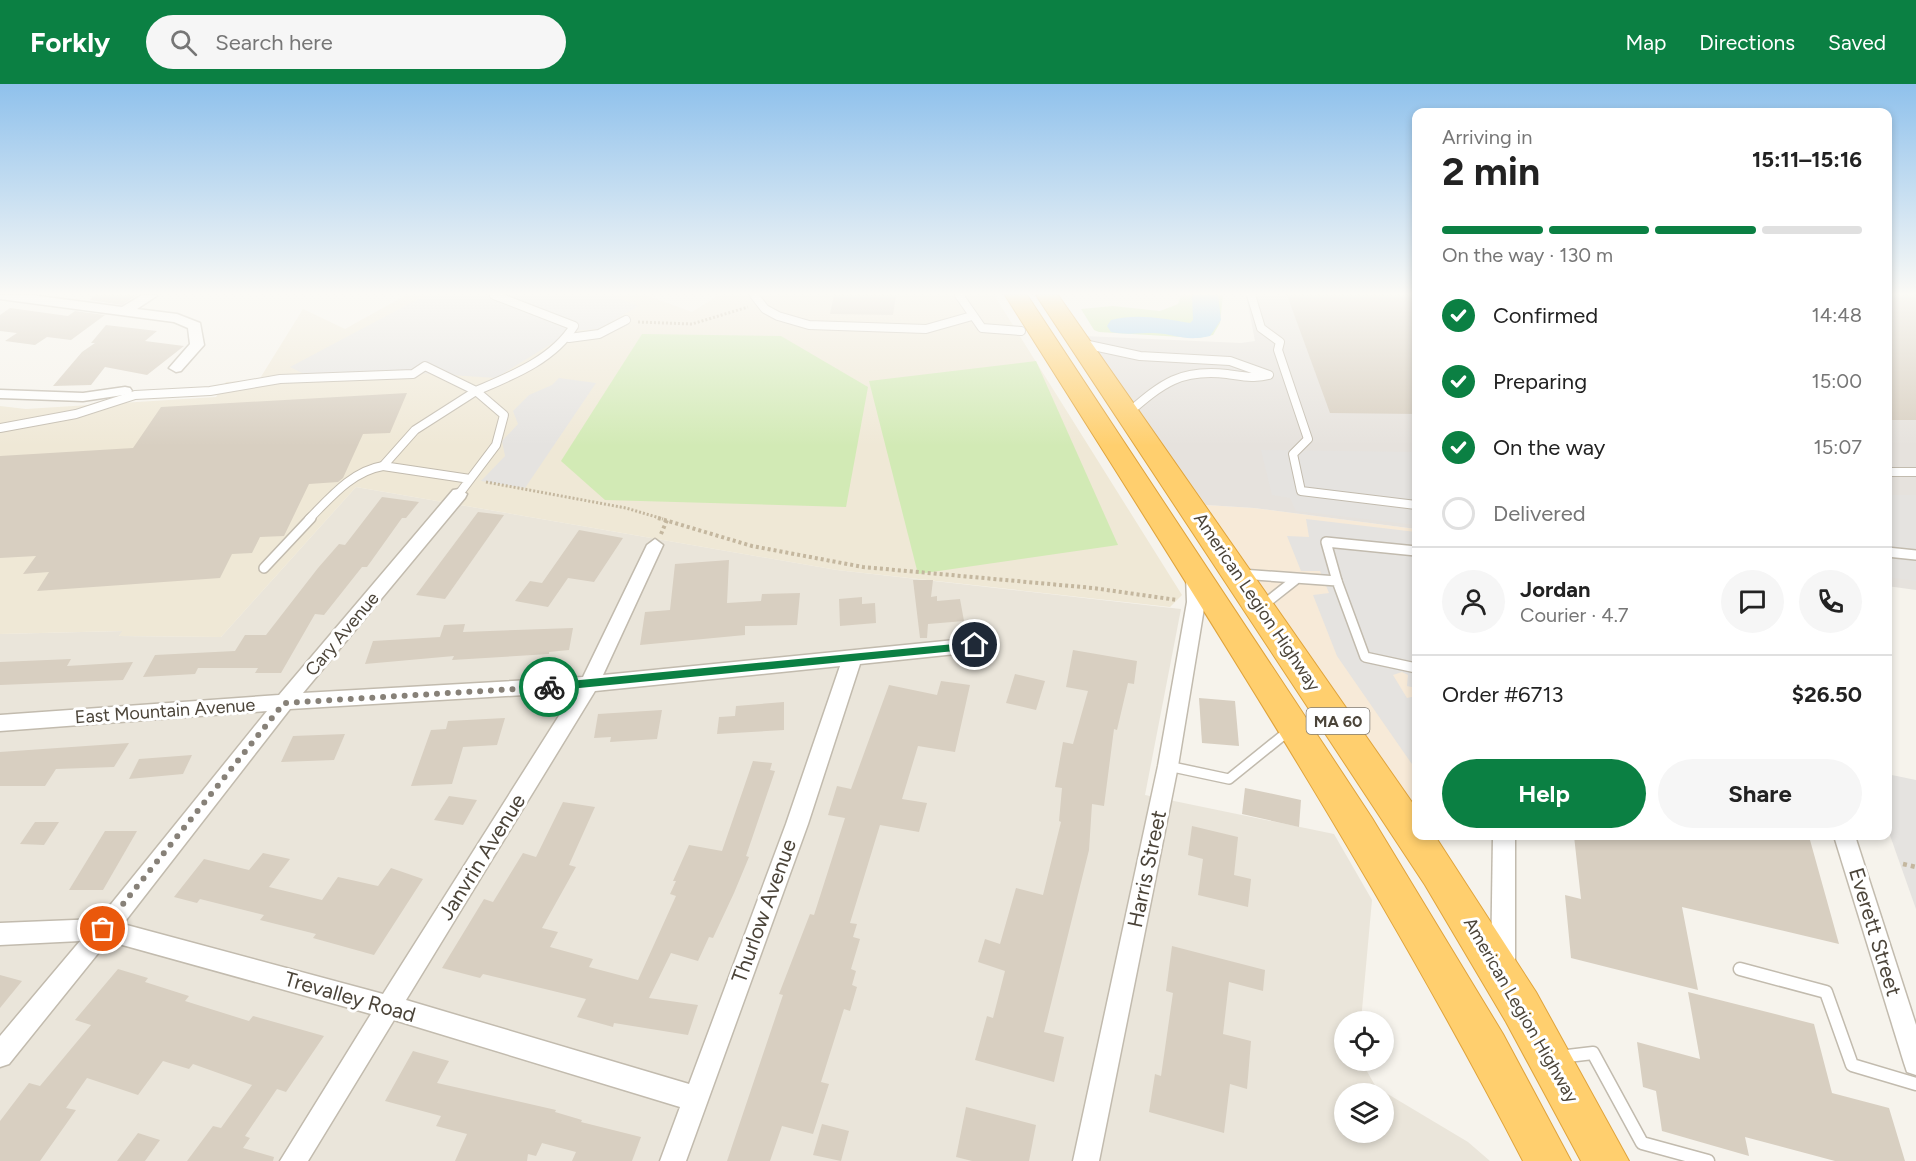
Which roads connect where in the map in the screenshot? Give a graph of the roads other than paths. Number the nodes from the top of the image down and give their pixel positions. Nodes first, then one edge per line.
1 (197, 345) edge
2 (558, 345) edge
3 (1047, 345) edge
4 (1082, 345) edge
5 (1087, 345) edge
6 (1279, 345) edge
7 (176, 368) dead end
8 (1269, 375) junction
9 (1287, 375) junction
10 (125, 391) dead end
11 (476, 391) junction
12 (0, 394) edge
13 (1128, 413) junction
14 (0, 428) edge
15 (383, 466) junction
16 (1892, 472) edge
17 (1916, 472) edge
18 (464, 487) junction
19 (1412, 505) edge
20 (655, 545) dead end
21 (1412, 551) edge
22 (1892, 553) edge
23 (1916, 555) edge
24 (264, 568) dead end
25 (1237, 573) junction
26 (1295, 580) junction
27 (1337, 581) junction
28 (1196, 589) junction
29 (1261, 607) junction
30 (975, 645) dead end
31 (852, 659) junction
32 (1412, 667) edge
33 (589, 684) junction
34 (284, 703) junction
35 (0, 723) edge
36 (1294, 727) junction
37 (1168, 766) junction
38 (1412, 832) edge
39 (1417, 840) edge
40 (1504, 840) edge
41 (1845, 840) edge
42 (103, 929) junction
43 (0, 934) edge
44 (1740, 969) dead end
45 (1503, 977) junction
46 (389, 1007) junction
47 (0, 1055) edge
48 (1551, 1058) junction
49 (1916, 1064) edge
50 (1916, 1084) edge
51 (695, 1098) junction
52 (293, 1161) edge
53 (673, 1161) edge
54 (1086, 1161) edge
55 (1548, 1161) edge
56 (1606, 1161) edge
57 (1707, 1161) edge

1 - 7 street
2 - 11 lane
3 - 28 highway, American Legion Highway / MA 60
4 - 13 highway, American Legion Highway / MA 60
5 - 8 lane
6 - 9 lane
8 - 9 lane
8 - 13 lane
9 - 19 lane
10 - 12 street
11 - 14 lane
11 - 15 lane
11 - 18 lane
13 - 25 highway, American Legion Highway / MA 60
15 - 18 lane
15 - 24 lane
16 - 17 lane
18 - 34 street, Cary Avenue
20 - 33 street, Janvrin Avenue
21 - 27 lane
22 - 23 lane
25 - 26 lane
25 - 29 highway, American Legion Highway / MA 60
26 - 27 lane
26 - 29 lane
27 - 32 lane
28 - 36 highway, American Legion Highway / MA 60
28 - 37 street, Harris Street
29 - 38 highway, American Legion Highway / MA 60
30 - 31 street, East Mountain Avenue
31 - 33 street, East Mountain Avenue
31 - 51 street, Thurlow Avenue
33 - 34 street, East Mountain Avenue
33 - 46 street, Janvrin Avenue
34 - 35 street, East Mountain Avenue
34 - 42 street, Cary Avenue
36 - 37 lane
36 - 55 highway, American Legion Highway / MA 60
37 - 54 street, Harris Street
39 - 45 highway, American Legion Highway / MA 60
40 - 45 street
41 - 49 street, Everett Street
42 - 43 street, Trevalley Road
42 - 46 street, Trevalley Road
42 - 47 street, Cary Avenue
44 - 50 lane
45 - 48 highway, American Legion Highway / MA 60
46 - 51 street, Trevalley Road
46 - 52 street, Janvrin Avenue
48 - 56 highway, American Legion Highway / MA 60
48 - 57 lane
51 - 53 street, Thurlow Avenue

